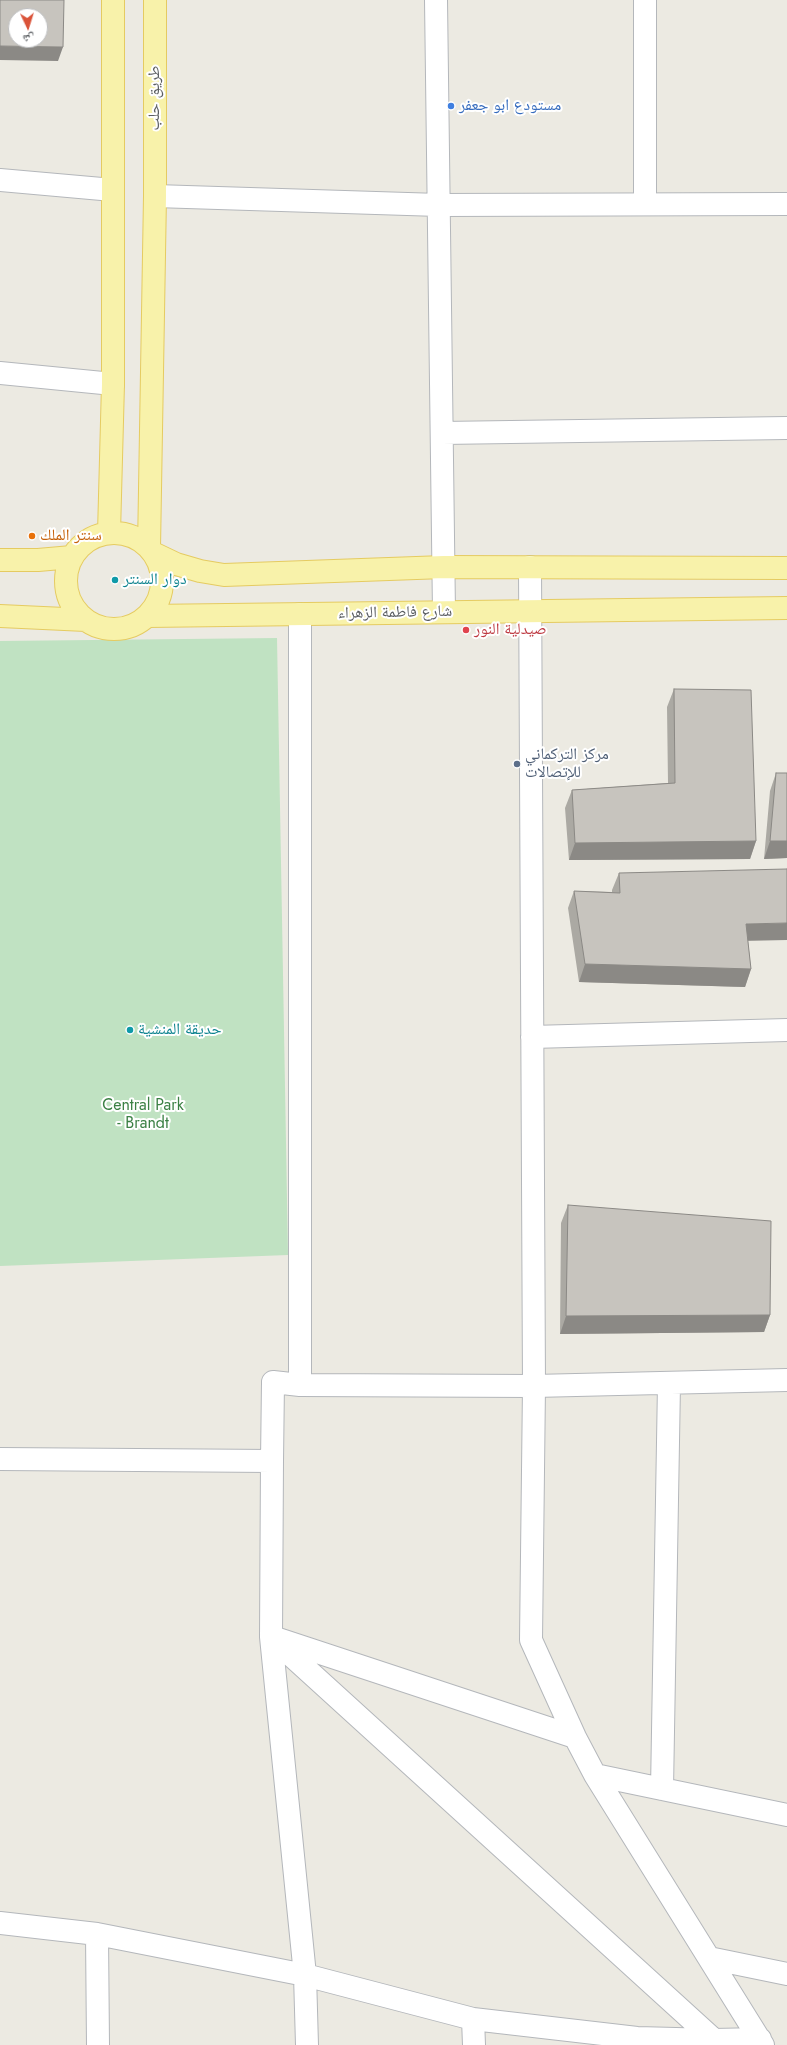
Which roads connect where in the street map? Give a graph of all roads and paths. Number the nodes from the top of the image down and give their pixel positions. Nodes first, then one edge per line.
1 (113, 0) edge
2 (155, 0) edge
3 (436, 0) edge
4 (645, 0) edge
5 (0, 180) edge
6 (113, 190) junction
7 (155, 196) junction
8 (645, 204) junction
9 (787, 204) edge
10 (439, 205) junction
11 (0, 374) edge
12 (113, 384) junction
13 (787, 428) edge
14 (442, 433) junction
15 (109, 533) junction
16 (151, 550) junction
17 (72, 557) junction
18 (0, 560) edge
19 (444, 567) junction
20 (530, 568) junction
21 (787, 568) edge
22 (787, 608) edge
23 (444, 612) junction
24 (531, 612) junction
25 (300, 614) junction
26 (0, 616) edge
27 (148, 616) junction
28 (86, 620) junction
29 (787, 1030) edge
30 (532, 1037) junction
31 (787, 1380) edge
32 (668, 1384) junction
33 (300, 1385) junction
34 (534, 1386) junction
35 (0, 1459) edge
36 (272, 1461) junction
37 (271, 1637) junction
38 (575, 1737) junction
39 (595, 1775) junction
40 (662, 1789) junction
41 (787, 1815) edge
42 (0, 1923) edge
43 (96, 1934) junction
44 (709, 1958) junction
45 (787, 1974) edge
46 (305, 1976) junction
47 (473, 2019) junction
48 (714, 2040) junction
49 (638, 2041) edge
50 (762, 2042) edge
51 (98, 2045) edge
52 (307, 2045) edge
53 (474, 2045) edge

1 - 6 main road
2 - 7 main road, طريق حلب
3 - 10 street
4 - 8 street
5 - 6 street
6 - 12 main road
7 - 10 street
7 - 16 main road, طريق حلب
8 - 9 street
8 - 10 street
10 - 14 street
11 - 12 street
12 - 15 main road
13 - 14 street
14 - 19 street
15 - 16 main road
15 - 17 main road
16 - 19 main road
16 - 27 main road
17 - 18 main road
17 - 28 main road
19 - 20 main road
19 - 23 street
20 - 21 main road
20 - 24 street
22 - 24 main road, شارع فاطمة الزهراء
23 - 24 main road, شارع فاطمة الزهراء
23 - 25 main road, شارع فاطمة الزهراء
24 - 30 street
25 - 27 main road, شارع فاطمة الزهراء
25 - 33 street
26 - 28 main road
27 - 28 main road
29 - 30 street
30 - 34 street
31 - 32 street
32 - 34 street
32 - 40 street
33 - 34 street
33 - 36 street
34 - 38 street
35 - 36 street
36 - 37 street
37 - 38 street
37 - 46 street
37 - 48 street
38 - 39 street
39 - 40 street
39 - 44 street
40 - 41 street
42 - 43 street
43 - 46 street
43 - 51 street
44 - 45 street
44 - 50 street
46 - 47 street
46 - 52 street
47 - 49 street
47 - 53 street
48 - 49 street
48 - 50 street

